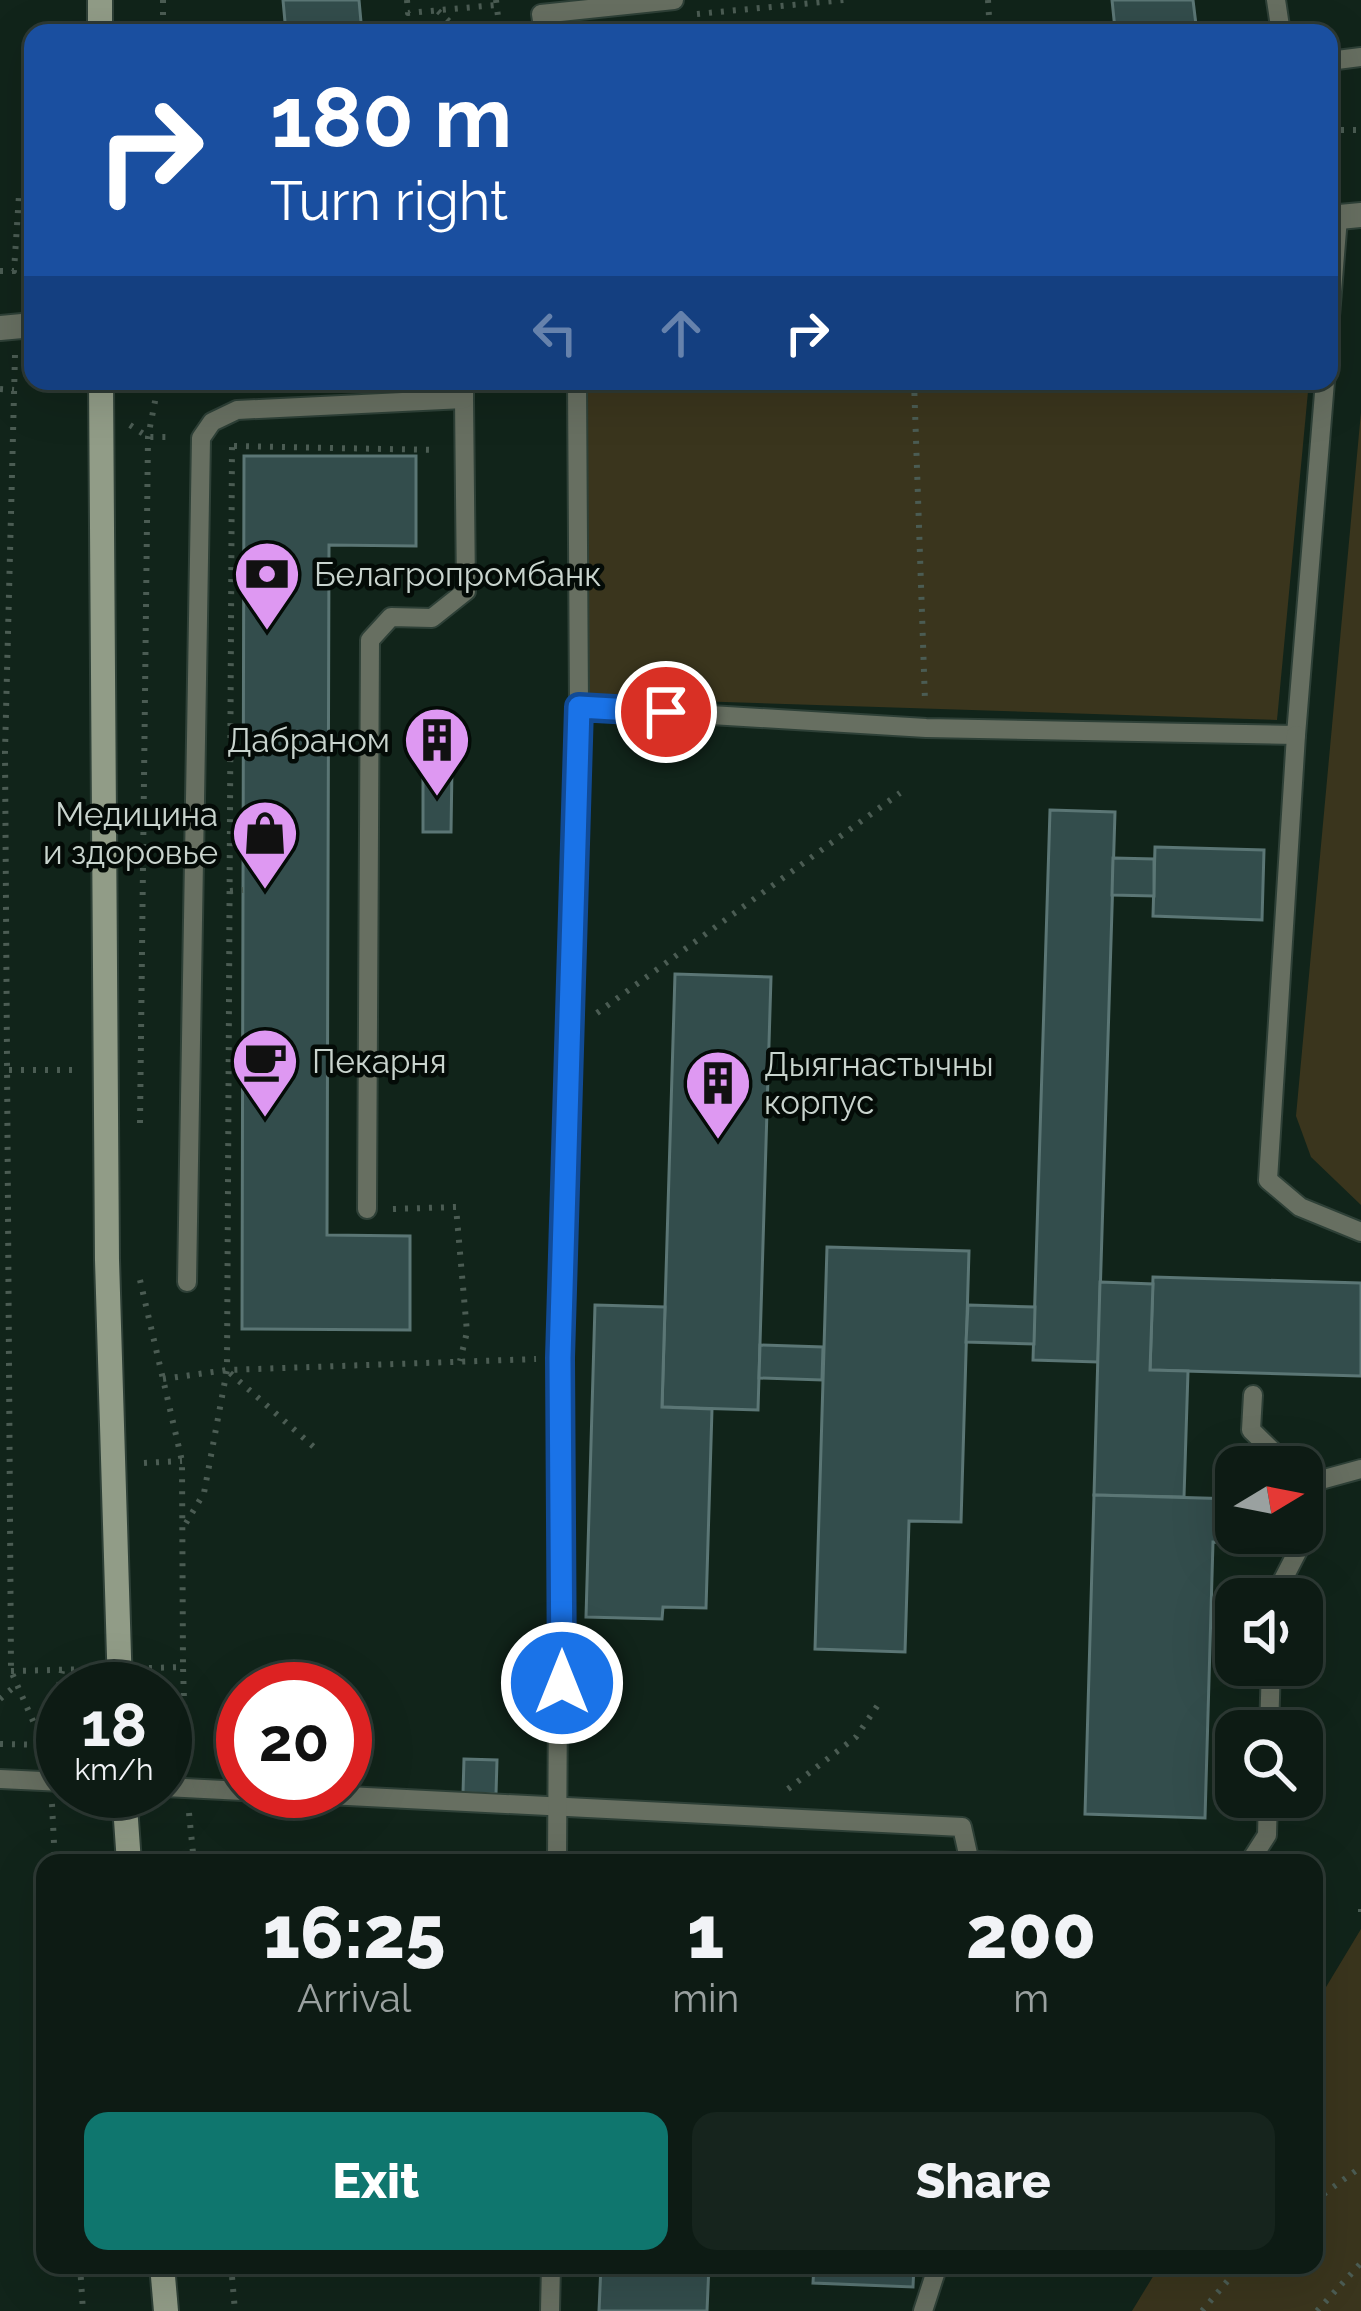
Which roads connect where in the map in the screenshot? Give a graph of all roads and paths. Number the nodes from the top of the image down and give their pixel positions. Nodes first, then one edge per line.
1 (407, 0) edge
2 (674, 0) edge
3 (496, 3) edge
4 (437, 10) junction
5 (540, 16) edge
6 (452, 24) edge
7 (24, 195) edge
8 (1343, 217) edge
9 (1338, 257) edge
10 (0, 271) edge
11 (16, 327) edge
12 (0, 389) edge
13 (14, 390) junction
14 (101, 390) edge
15 (157, 390) edge
16 (577, 390) edge
17 (914, 390) edge
18 (1324, 390) edge
19 (458, 393) edge
20 (102, 407) junction
21 (148, 436) junction
22 (232, 436) dead end
23 (201, 438) junction
24 (232, 446) junction
25 (232, 467) junction
26 (579, 707) junction
27 (926, 728) junction
28 (1296, 735) junction
29 (899, 793) dead end
30 (3, 802) edge
31 (243, 890) dead end
32 (230, 891) junction
33 (3, 982) edge
34 (567, 1034) junction
35 (3, 1038) edge
36 (9, 1070) junction
37 (106, 1070) junction
38 (140, 1127) dead end
39 (4, 1193) edge
40 (367, 1209) joint
41 (1361, 1232) edge
42 (4, 1243) edge
43 (138, 1270) dead end
44 (187, 1282) dead end
45 (560, 1358) junction
46 (460, 1361) junction
47 (227, 1370) junction
48 (163, 1379) junction
49 (1252, 1395) dead end
50 (11, 1426) junction
51 (0, 1438) edge
52 (1267, 1446) edge
53 (315, 1448) dead end
54 (182, 1461) junction
55 (112, 1463) junction
56 (1361, 1469) edge
57 (1323, 1478) edge
58 (183, 1528) junction
59 (119, 1662) edge
60 (183, 1662) edge
61 (11, 1671) junction
62 (36, 1671) edge
63 (15, 1685) junction
64 (0, 1700) edge
65 (880, 1702) dead end
66 (36, 1724) edge
67 (0, 1744) edge
68 (36, 1745) edge
69 (0, 1780) edge
70 (36, 1781) edge
71 (372, 1797) edge
72 (558, 1805) junction
73 (753, 1816) junction
74 (56, 1818) edge
75 (126, 1818) edge
76 (190, 1818) edge
77 (1267, 1818) edge
78 (55, 1854) edge
79 (128, 1854) edge
80 (193, 1854) edge
81 (557, 1854) edge
82 (968, 1854) edge
83 (1255, 1854) edge
84 (1361, 2167) edge
85 (1323, 2194) edge
86 (1361, 2263) edge
87 (80, 2274) edge
88 (163, 2274) edge
89 (232, 2274) edge
90 (551, 2274) edge
91 (935, 2274) edge
92 (1233, 2274) edge
93 (82, 2311) edge
94 (166, 2311) edge
95 (235, 2311) edge
96 (550, 2311) edge
97 (922, 2311) edge
98 (1202, 2311) edge
99 (1317, 2311) edge

1 - 4 path
2 - 5 lane
3 - 4 path
4 - 6 path
7 - 10 path
8 - 9 lane
11 - 13 path
12 - 13 path
13 - 30 path
14 - 20 main road
15 - 21 path
16 - 26 lane
17 - 27 path
18 - 28 lane
19 - 23 lane
19 - 24 path
19 - 40 lane
20 - 21 path
20 - 37 main road
21 - 23 path
21 - 38 path
22 - 24 path
23 - 25 path
23 - 44 lane
24 - 25 path
25 - 32 path
26 - 27 lane
26 - 34 lane
27 - 28 lane
28 - 41 lane
29 - 34 path
30 - 33 path
31 - 32 path
32 - 47 path
33 - 35 path
34 - 45 lane
35 - 36 path
36 - 37 path
36 - 39 path
37 - 55 main road
39 - 42 path
40 - 46 path
42 - 50 path
43 - 48 path
45 - 46 path
45 - 72 lane
46 - 47 path
47 - 48 path
47 - 53 path
47 - 58 path
48 - 54 path
49 - 52 lane
50 - 51 path
50 - 61 path
54 - 55 path
54 - 58 path
55 - 59 main road
56 - 57 lane
58 - 60 path
61 - 62 path
61 - 63 path
63 - 64 path
63 - 66 path
65 - 73 path
67 - 68 path
69 - 70 lane
71 - 72 lane
72 - 73 lane
72 - 81 lane
73 - 82 lane
74 - 78 path
75 - 79 main road
76 - 80 path
77 - 83 lane
84 - 85 path
86 - 99 path
87 - 93 path
88 - 94 main road
89 - 95 path
90 - 96 lane
91 - 97 lane
92 - 98 path

